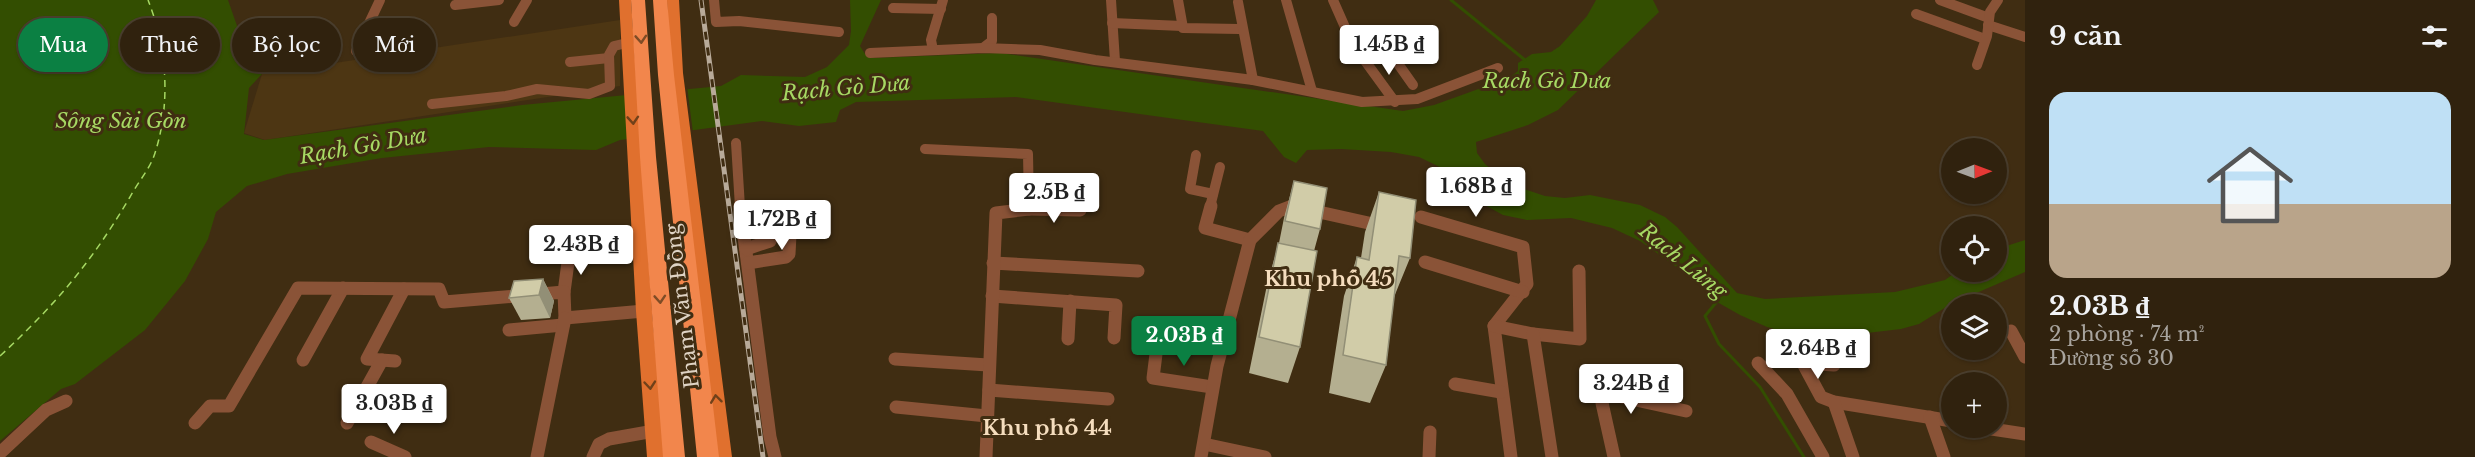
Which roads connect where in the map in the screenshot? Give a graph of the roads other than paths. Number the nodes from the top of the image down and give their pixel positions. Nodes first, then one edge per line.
1 (380, 0) edge
2 (499, 0) edge
3 (527, 0) edge
4 (625, 0) edge
5 (638, 0) edge
6 (660, 0) edge
7 (673, 0) edge
8 (714, 0) edge
9 (1110, 0) edge
10 (1178, 0) edge
11 (1286, 0) edge
12 (1333, 0) edge
13 (1940, 0) edge
14 (1998, 0) edge
15 (1238, 2) dead end
16 (942, 4) edge
17 (455, 5) dead end
18 (892, 8) dead end
19 (1916, 14) dead end
20 (372, 18) edge
21 (992, 18) dead end
22 (514, 22) dead end
23 (1112, 22) junction
24 (1989, 22) junction
25 (1182, 26) junction
26 (1239, 29) dead end
27 (839, 32) dead end
28 (2025, 37) edge
29 (1986, 39) junction
30 (627, 43) junction
31 (932, 45) junction
32 (983, 48) junction
33 (1431, 49) dead end
34 (1389, 51) junction
35 (870, 52) dead end
36 (1355, 52) junction
37 (609, 58) junction
38 (1115, 61) junction
39 (570, 62) dead end
40 (1977, 65) dead end
41 (1498, 68) dead end
42 (669, 69) junction
43 (637, 80) junction
44 (1253, 80) junction
45 (1413, 85) dead end
46 (1312, 92) junction
47 (1395, 102) junction
48 (432, 104) dead end
49 (736, 142) dead end
50 (925, 149) dead end
51 (681, 151) junction
52 (1196, 155) dead end
53 (642, 158) junction
54 (1220, 167) dead end
55 (1213, 194) junction
56 (1029, 209) junction
57 (1080, 210) dead end
58 (776, 217) dead end
59 (1421, 217) dead end
60 (1373, 224) edge
61 (790, 236) dead end
62 (1250, 240) junction
63 (746, 249) junction
64 (569, 255) dead end
65 (1425, 262) dead end
66 (747, 263) junction
67 (993, 263) junction
68 (1138, 271) dead end
69 (1580, 271) dead end
70 (343, 288) junction
71 (404, 289) junction
72 (564, 292) junction
73 (1523, 292) junction
74 (992, 296) junction
75 (1070, 302) junction
76 (644, 311) junction
77 (564, 321) junction
78 (1494, 326) junction
79 (509, 330) dead end
80 (2011, 331) dead end
81 (1533, 334) junction
82 (1114, 338) dead end
83 (1068, 339) dead end
84 (1157, 346) dead end
85 (2025, 357) edge
86 (895, 359) dead end
87 (303, 360) dead end
88 (1758, 363) dead end
89 (1834, 364) dead end
90 (988, 365) junction
91 (1455, 384) dead end
92 (1212, 387) junction
93 (989, 390) junction
94 (1501, 392) junction
95 (1108, 399) dead end
96 (66, 401) dead end
97 (1834, 402) junction
98 (896, 407) dead end
99 (1686, 411) dead end
100 (987, 416) junction
101 (1930, 417) junction
102 (1941, 419) edge
103 (195, 423) dead end
104 (347, 423) dead end
105 (654, 431) junction
106 (2007, 431) edge
107 (1430, 432) dead end
108 (2025, 434) edge
109 (370, 442) dead end
110 (1202, 450) edge
111 (0, 453) edge
112 (594, 456) edge
113 (405, 457) edge
114 (537, 457) edge
115 (656, 457) edge
116 (674, 457) edge
117 (708, 457) edge
118 (723, 457) edge
119 (775, 457) edge
120 (986, 457) edge
121 (1265, 457) edge
122 (1429, 457) edge
123 (1511, 457) edge
124 (1552, 457) edge
125 (1614, 457) edge
126 (1823, 457) edge
127 (1853, 457) edge
128 (1944, 457) edge

1 - 20 street
2 - 17 street
3 - 22 street
4 - 30 main road
5 -> 43 highway
6 - 42 highway
7 - 42 main road
8 - 27 street
9 - 23 street
10 - 25 street
11 - 46 street
12 - 36 street
13 - 24 street
14 - 24 street
15 - 44 street
16 - 18 street
16 - 31 street
19 - 29 street
21 - 32 street
23 - 25 street
23 - 38 street
24 - 28 street
24 - 29 street
25 - 26 street
29 - 40 street
30 - 37 street
30 - 43 main road
31 - 32 street
31 - 35 street
32 - 38 street
33 - 34 street
34 - 36 street
34 - 45 street
36 - 47 street
37 - 39 street
37 - 48 street
38 - 44 street
41 - 47 street
42 - 51 highway
43 -> 53 highway
44 - 46 street
46 - 47 street
49 - 63 street
50 - 56 street
51 - 117 highway, Phạm Văn Đồng
118 -> 51 main road, Phạm Văn Đồng
52 - 55 street
53 - 76 main road, Phạm Văn Đồng
53 -> 116 highway, Phạm Văn Đồng
54 - 55 street
55 - 62 street
56 - 57 street
56 - 67 street
58 - 63 street
59 - 73 street
60 - 62 street
61 - 66 street
62 - 92 street
63 - 66 street
64 - 72 street
65 - 73 street
66 - 119 street
67 - 68 street
67 - 74 street
69 - 81 street
70 - 71 street
70 - 87 street
70 - 103 street
71 - 72 street
71 - 104 street
72 - 77 street
73 - 78 street
74 - 75 street
74 - 90 street
75 - 82 street
75 - 83 street
76 - 77 street
76 -> 105 main road, Phạm Văn Đồng
77 - 79 street
77 - 114 street
78 - 81 street
78 - 94 street
80 - 85 street
81 - 124 street
84 - 92 street
86 - 90 street
88 - 126 street
89 - 97 street
90 - 93 street
91 - 94 street
92 - 110 street
93 - 95 street
93 - 100 street
94 - 123 street
96 - 111 street
97 - 101 street
97 - 127 street
98 - 100 street
99 - 125 street
100 - 120 street
101 - 102 street
101 - 128 street
105 - 112 street
105 - 115 main road, Phạm Văn Đồng
106 - 108 street
107 - 122 street
109 - 113 street
110 - 121 street

